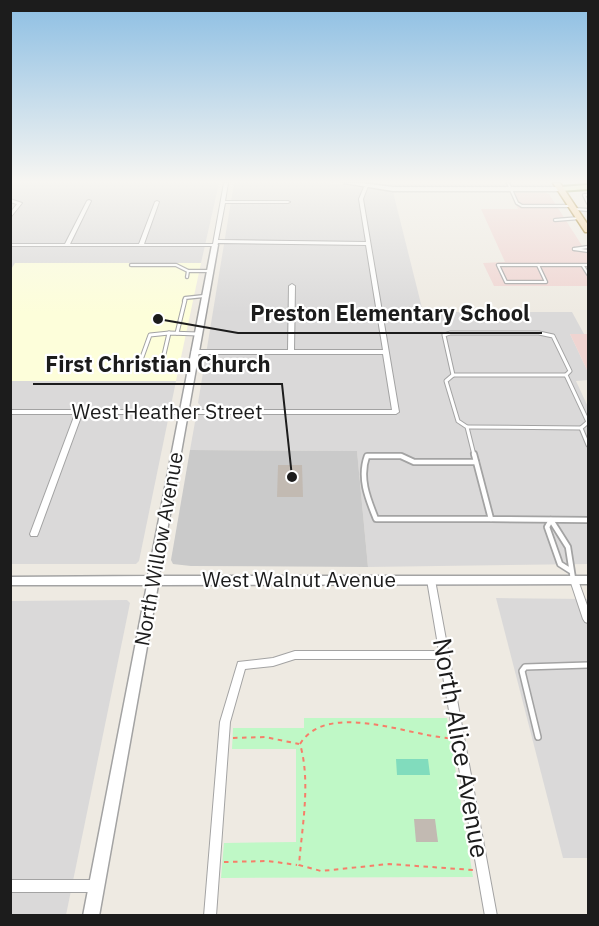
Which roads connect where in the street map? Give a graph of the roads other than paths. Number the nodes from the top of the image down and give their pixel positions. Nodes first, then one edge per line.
1 (76, 226) edge
2 (148, 226) edge
3 (219, 226) edge
4 (366, 226) edge
5 (216, 243) junction
6 (67, 244) junction
7 (369, 244) junction
8 (10, 245) edge
9 (141, 245) junction
10 (131, 265) dead end
11 (538, 265) junction
12 (583, 265) junction
13 (588, 265) edge
14 (188, 271) junction
15 (210, 271) junction
16 (588, 274) edge
17 (187, 277) dead end
18 (292, 286) dead end
19 (205, 296) junction
20 (169, 333) junction
21 (177, 333) junction
22 (198, 333) junction
23 (194, 352) junction
24 (291, 352) junction
25 (387, 352) junction
26 (162, 363) junction
27 (192, 363) junction
28 (453, 375) junction
29 (566, 375) junction
30 (10, 412) edge
31 (79, 412) junction
32 (184, 412) junction
33 (467, 427) junction
34 (581, 428) junction
35 (588, 444) edge
36 (476, 462) junction
37 (491, 519) junction
38 (551, 520) junction
39 (588, 520) edge
40 (34, 534) dead end
41 (572, 575) junction
42 (10, 580) edge
43 (153, 580) junction
44 (430, 580) junction
45 (588, 580) edge
46 (588, 619) edge
47 (444, 655) junction
48 (588, 665) edge
49 (538, 737) dead end
50 (10, 886) edge
51 (96, 886) junction
52 (91, 915) edge
53 (210, 915) edge
54 (491, 915) edge

1 - 6 street
2 - 9 street
3 - 5 street, North Willow Avenue
4 - 7 street
5 - 7 street
5 - 9 street
5 - 15 street, North Willow Avenue
6 - 8 street
6 - 9 street
7 - 25 street
10 - 14 lane
11 - 11 lane
11 - 12 lane
12 - 13 lane
12 - 16 lane
14 - 15 lane
14 - 17 lane
15 - 19 street, North Willow Avenue
18 - 24 street
19 - 21 lane
19 - 22 street, North Willow Avenue
20 - 21 lane
20 - 26 lane
20 - 26 lane
21 - 22 lane
22 - 23 street, North Willow Avenue
23 - 24 street
23 - 27 street, North Willow Avenue
24 - 25 street
25 - 32 street, West Heather Street
26 - 27 lane
27 - 32 street, North Willow Avenue
28 - 29 lane
28 - 29 lane
28 - 33 lane
29 - 34 lane
30 - 31 street, West Heather Street
31 - 32 street, West Heather Street
31 - 40 street
32 - 43 street, North Willow Avenue
33 - 34 lane
33 - 36 lane
34 - 35 lane
36 - 37 lane
36 - 37 lane
37 - 38 lane
38 - 39 lane
38 - 41 lane
38 - 41 lane
41 - 44 street, West Walnut Avenue
41 - 45 street, West Walnut Avenue
41 - 46 street
42 - 43 street, West Walnut Avenue
43 - 44 street, West Walnut Avenue
43 - 51 street, North Willow Avenue
44 - 47 street, North Alice Avenue
47 - 53 street
47 - 54 street, North Alice Avenue
48 - 49 lane
50 - 51 street
51 - 52 street, North Willow Avenue

